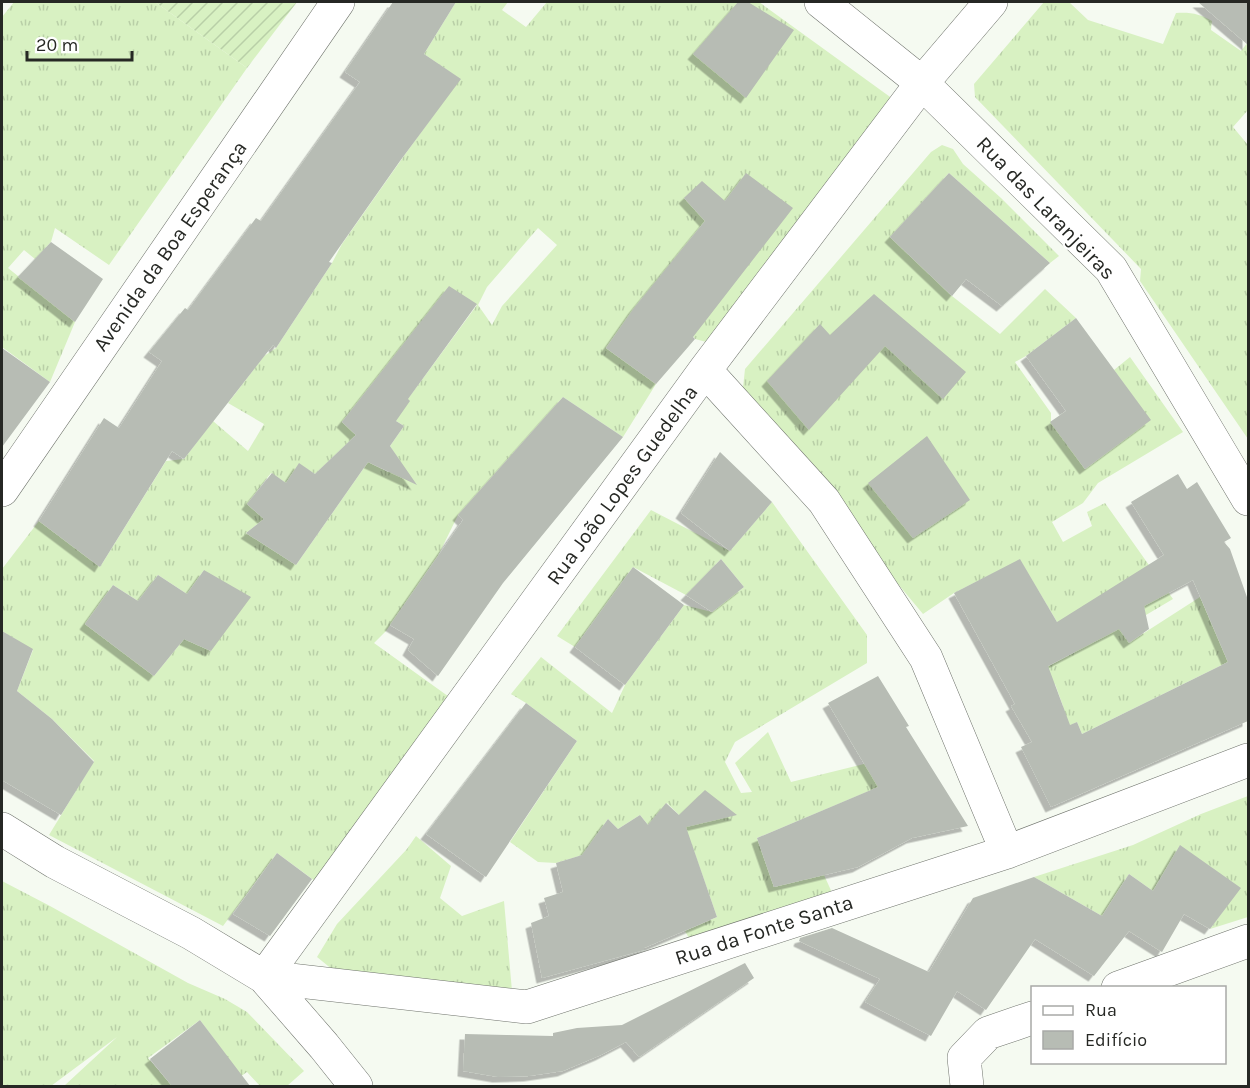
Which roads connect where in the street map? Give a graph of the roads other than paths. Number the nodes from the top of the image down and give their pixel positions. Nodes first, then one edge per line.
1 (338, 2) edge
2 (820, 2) edge
3 (991, 2) edge
4 (922, 83) junction
5 (705, 370) junction
6 (2, 490) edge
7 (1248, 499) edge
8 (1248, 760) edge
9 (2, 829) edge
10 (1007, 852) junction
11 (1248, 941) edge
12 (264, 977) junction
13 (1121, 986) edge
14 (1031, 1018) edge
15 (356, 1086) edge
16 (968, 1086) edge

1 - 6 street, Avenida da Boa Esperança
2 - 4 street, Rua das Laranjeiras
3 - 4 street, Rua João Lopes Guedelha
4 - 5 street, Rua João Lopes Guedelha
4 - 7 street, Rua das Laranjeiras
5 - 10 street
5 - 12 street, Rua João Lopes Guedelha
8 - 10 street, Rua da Fonte Santa
9 - 12 street
10 - 12 street, Rua da Fonte Santa
11 - 13 street
12 - 15 street
14 - 16 street

